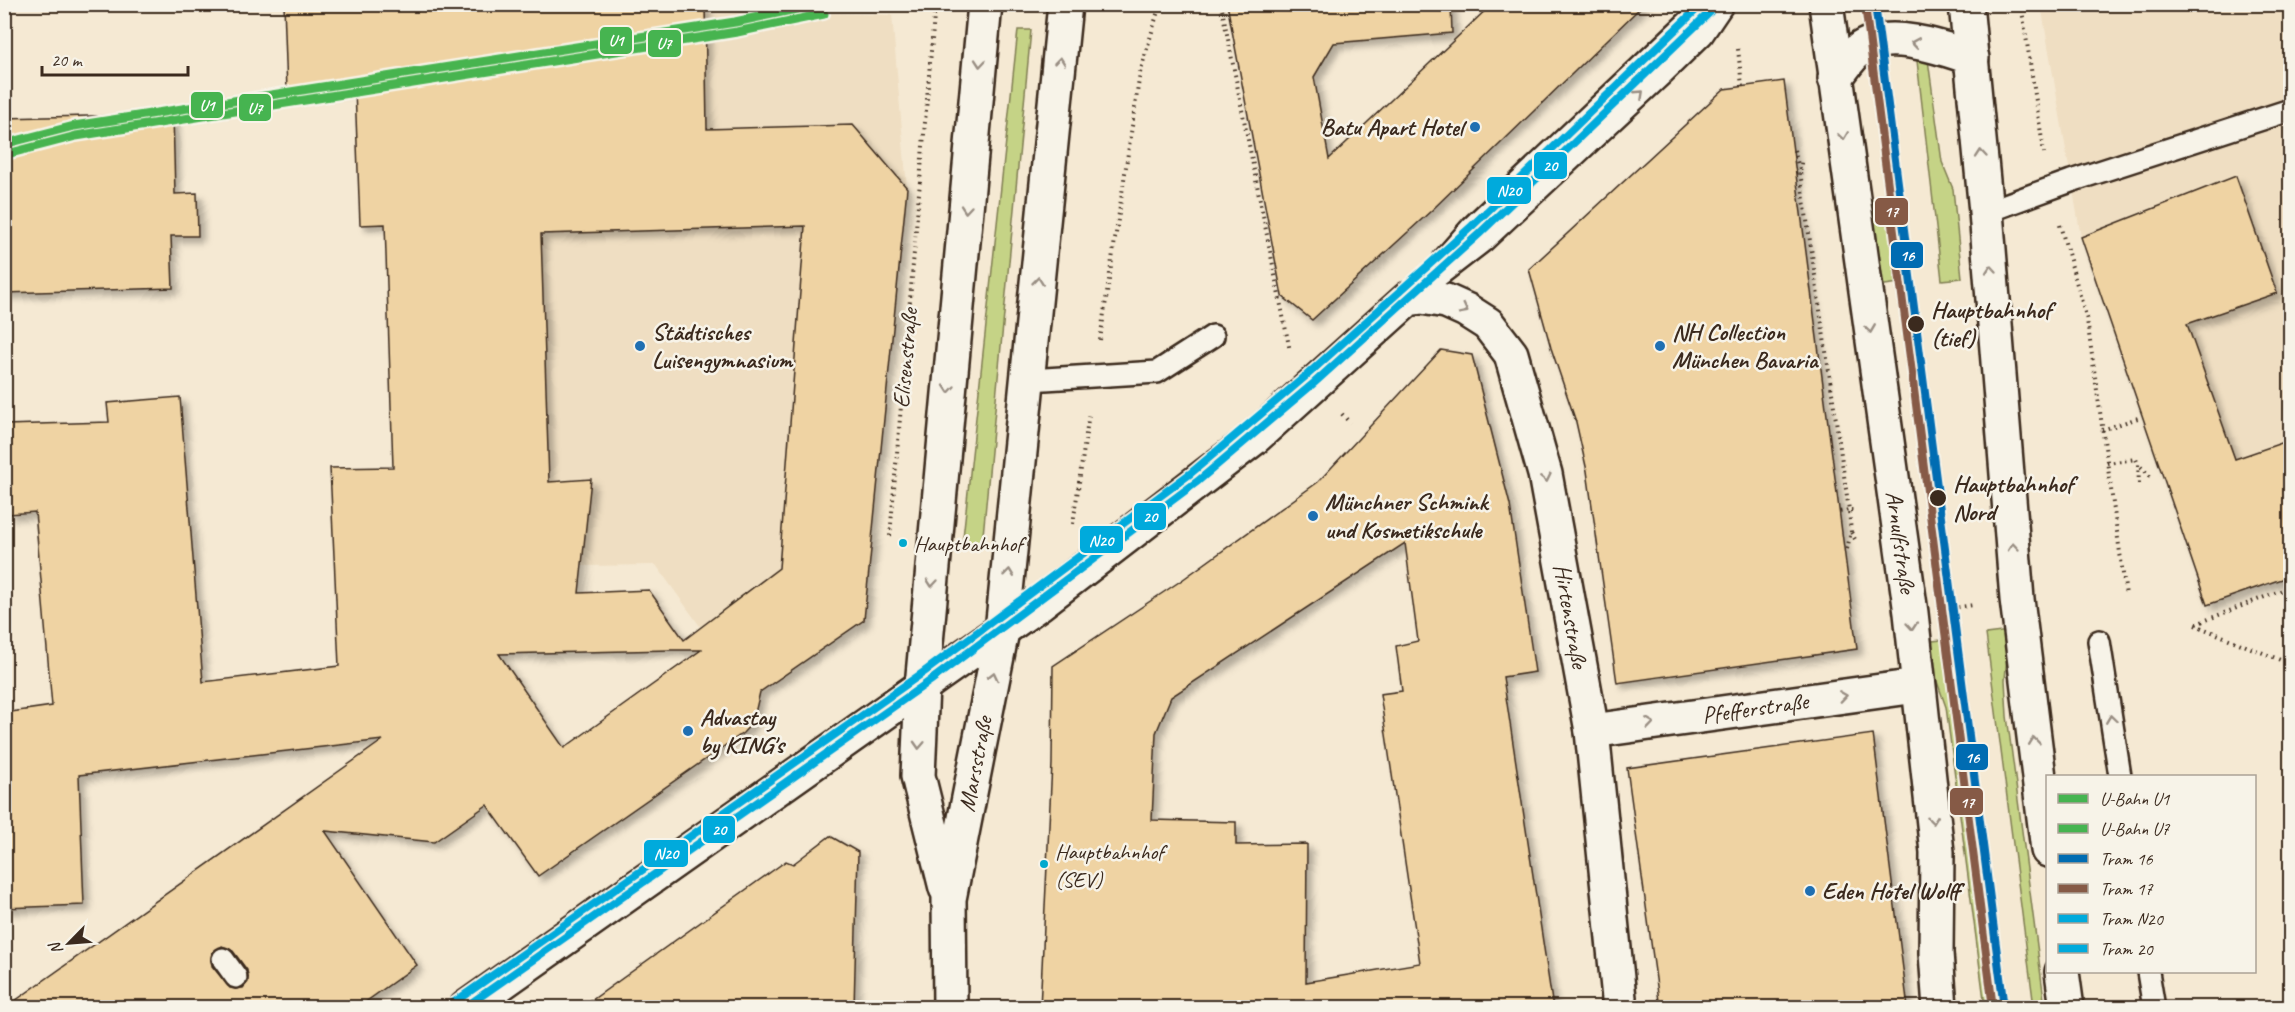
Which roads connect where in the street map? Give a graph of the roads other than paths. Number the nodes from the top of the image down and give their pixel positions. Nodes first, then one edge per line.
1 (985, 4) edge
2 (1065, 4) edge
3 (1707, 4) edge
4 (1723, 4) edge
5 (1826, 4) edge
6 (1966, 4) edge
7 (1972, 58) junction
8 (1835, 78) junction
9 (2290, 110) edge
10 (1986, 212) junction
11 (1408, 299) junction
12 (1213, 336) dead end
13 (1029, 380) junction
14 (1002, 631) junction
15 (2099, 641) dead end
16 (922, 686) junction
17 (1917, 686) junction
18 (1592, 731) junction
19 (2120, 775) edge
20 (2046, 834) edge
21 (949, 899) junction
22 (223, 959) dead end
23 (2062, 973) edge
24 (2148, 973) edge
25 (236, 977) dead end
26 (466, 1008) edge
27 (950, 1008) edge
28 (1620, 1008) edge
29 (1940, 1008) edge
30 (2067, 1008) edge
31 (2154, 1008) edge

1 -> 16 street, Elisenstraße
13 -> 2 street
3 - 11 lane
11 -> 4 lane
5 - 8 street, Arnulfstraße
6 - 7 street
7 -> 8 street
10 -> 7 street
8 -> 17 street, Arnulfstraße
9 - 10 lane
20 -> 10 street
11 - 14 street
11 -> 18 street, Hirtenstraße
12 - 13 lane
14 -> 13 street
14 - 16 street
21 -> 14 street, Marsstraße
19 -> 15 lane
16 -> 21 street, Marsstraße
16 - 26 street
18 -> 17 street, Pfefferstraße
17 -> 29 street, Arnulfstraße
18 - 28 street, Hirtenstraße
21 - 27 street, Marsstraße
22 - 25 lane
23 - 30 street
24 - 31 lane

